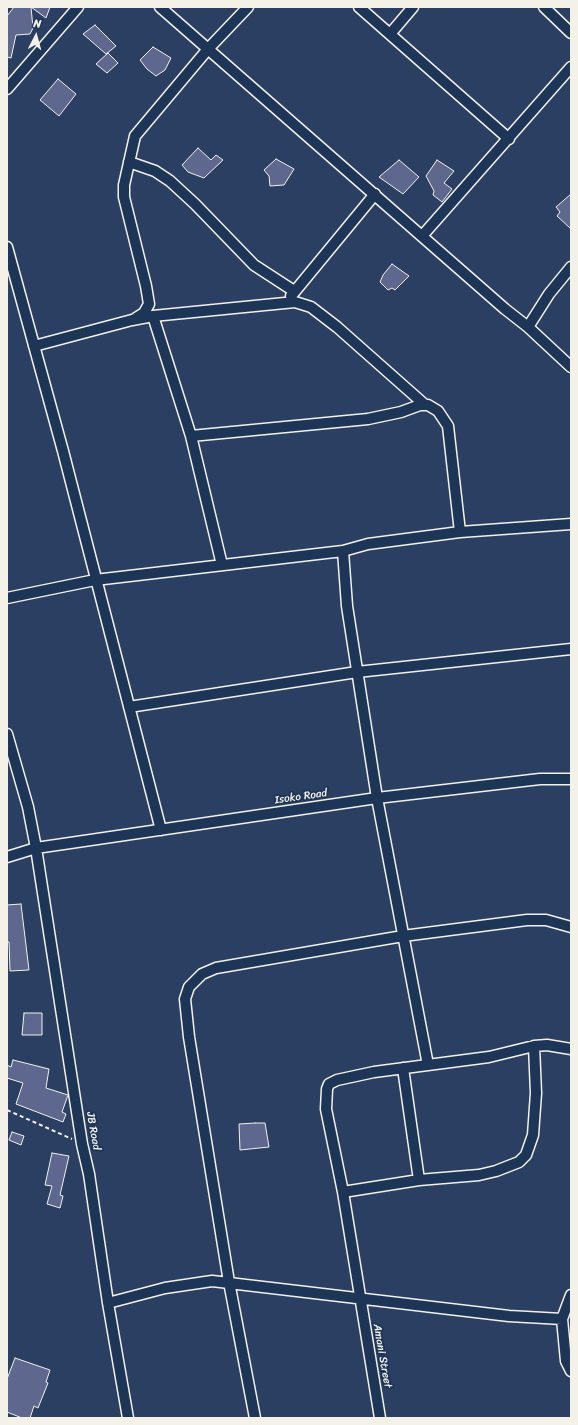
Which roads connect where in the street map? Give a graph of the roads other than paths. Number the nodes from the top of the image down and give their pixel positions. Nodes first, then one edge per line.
1 (78, 7) edge
2 (160, 7) edge
3 (248, 7) edge
4 (359, 7) edge
5 (413, 7) edge
6 (544, 7) edge
7 (571, 33) edge
8 (390, 34) junction
9 (208, 49) junction
10 (571, 67) edge
11 (7, 89) edge
12 (509, 139) junction
13 (128, 162) junction
14 (375, 194) junction
15 (422, 236) junction
16 (7, 247) edge
17 (571, 267) edge
18 (11, 276) edge
19 (294, 291) junction
20 (286, 302) junction
21 (153, 316) junction
22 (132, 320) junction
23 (528, 327) junction
24 (34, 346) junction
25 (571, 367) edge
26 (424, 404) junction
27 (191, 436) junction
28 (571, 524) edge
29 (460, 532) junction
30 (343, 551) junction
31 (222, 564) junction
32 (95, 580) junction
33 (7, 598) edge
34 (571, 650) edge
35 (357, 672) junction
36 (129, 707) junction
37 (7, 734) edge
38 (571, 779) edge
39 (377, 798) junction
40 (161, 830) junction
41 (36, 848) junction
42 (7, 858) edge
43 (571, 927) edge
44 (403, 936) junction
45 (534, 1046) junction
46 (571, 1049) edge
47 (428, 1065) junction
48 (403, 1068) junction
49 (419, 1180) junction
50 (343, 1192) junction
51 (229, 1282) junction
52 (571, 1295) edge
53 (359, 1298) junction
54 (108, 1303) junction
55 (562, 1319) junction
56 (571, 1372) edge
57 (128, 1418) edge
58 (255, 1418) edge
59 (380, 1418) edge

1 - 11 street
2 - 9 street
3 - 9 street
4 - 8 street
5 - 8 street
6 - 7 street
8 - 12 street
9 - 13 street
9 - 14 street
10 - 12 street
12 - 15 street
13 - 19 street
13 - 22 street
14 - 15 street
14 - 19 street
15 - 23 street
16 - 18 street
17 - 23 street
18 - 24 street
19 - 20 street
20 - 21 street
20 - 26 street
21 - 22 street
21 - 27 street
22 - 24 street
23 - 25 street
24 - 32 street
26 - 27 street
26 - 29 street
27 - 31 street
28 - 29 street
29 - 30 street
30 - 31 street
30 - 35 street
31 - 32 street
32 - 33 street
32 - 36 street
34 - 35 street
35 - 36 street
35 - 39 street
36 - 40 street
37 - 41 street, JB Road
38 - 39 street, Isoko Road
39 - 40 street, Isoko Road
39 - 44 street
40 - 41 street, Isoko Road
41 - 42 street, Isoko Road
41 - 54 street, JB Road
43 - 44 street
44 - 47 street
44 - 51 street
45 - 46 street
45 - 47 street
45 - 49 street
47 - 48 street
48 - 49 street
48 - 50 street, Amani Street
49 - 50 street
50 - 53 street, Amani Street
51 - 53 street
51 - 54 street
51 - 58 street
52 - 55 street
53 - 55 street
53 - 59 street, Amani Street
54 - 57 street, JB Road
55 - 56 street

